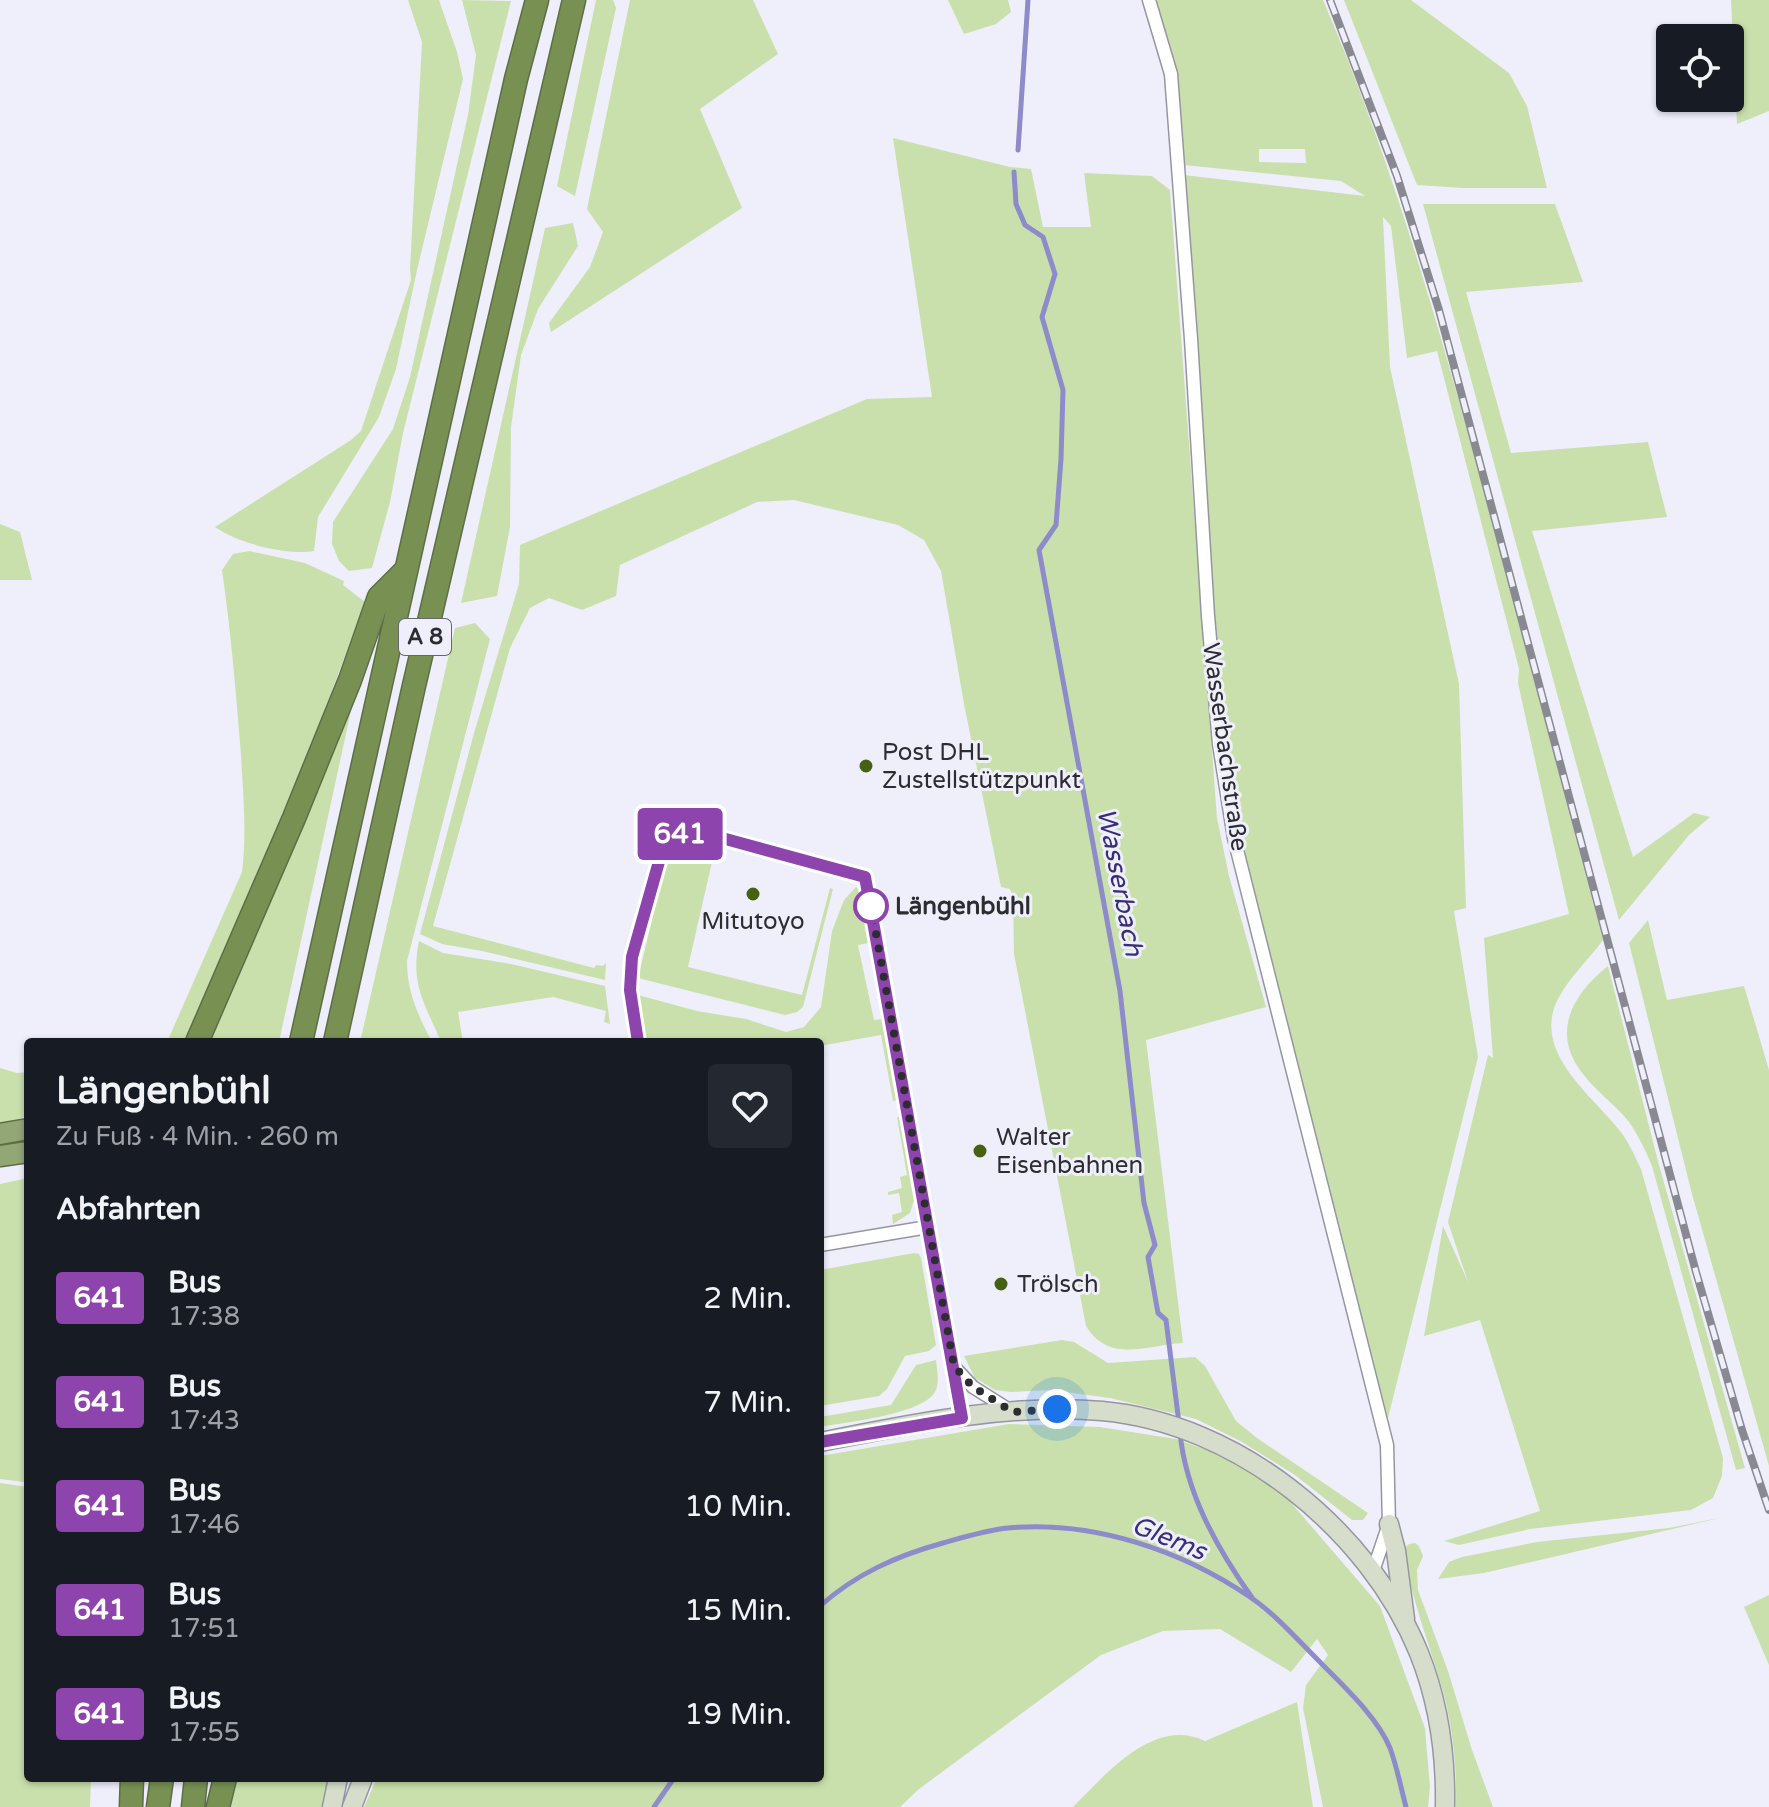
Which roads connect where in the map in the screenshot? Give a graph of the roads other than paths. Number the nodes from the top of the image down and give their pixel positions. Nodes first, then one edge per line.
1 (537, 0) edge
2 (574, 0) edge
3 (1149, 0) edge
4 (407, 569) junction
5 (199, 1038) edge
6 (302, 1038) edge
7 (336, 1038) edge
8 (637, 1038) edge
9 (24, 1130) edge
10 (0, 1134) edge
11 (24, 1153) edge
12 (0, 1156) edge
13 (928, 1227) junction
14 (824, 1244) edge
15 (954, 1366) junction
16 (1013, 1412) junction
17 (962, 1418) junction
18 (824, 1441) edge
19 (1389, 1524) junction
20 (1372, 1574) junction
21 (1406, 1626) junction
22 (132, 1782) edge
23 (161, 1782) edge
24 (196, 1782) edge
25 (224, 1782) edge
26 (337, 1782) edge
27 (361, 1782) edge
28 (131, 1807) edge
29 (158, 1807) edge
30 (193, 1807) edge
31 (218, 1807) edge
32 (332, 1807) edge
33 (352, 1807) edge
34 (1445, 1807) edge

1 - 4 highway, A 8
2 - 7 highway, A 8
3 - 19 street, Wasserbachstraße
4 - 5 highway
4 - 6 highway, A 8
8 - 13 street
9 - 10 highway
11 - 12 highway
13 - 14 street
13 - 15 street
15 - 16 street
15 - 17 street
16 - 17 main road
16 - 20 main road
17 - 18 main road
19 - 20 street, Wasserbachstraße
19 - 21 main road
20 - 21 main road
21 - 34 main road
22 - 28 highway
23 - 29 highway
24 - 30 highway
25 - 31 highway
26 - 32 main road
27 - 33 main road

